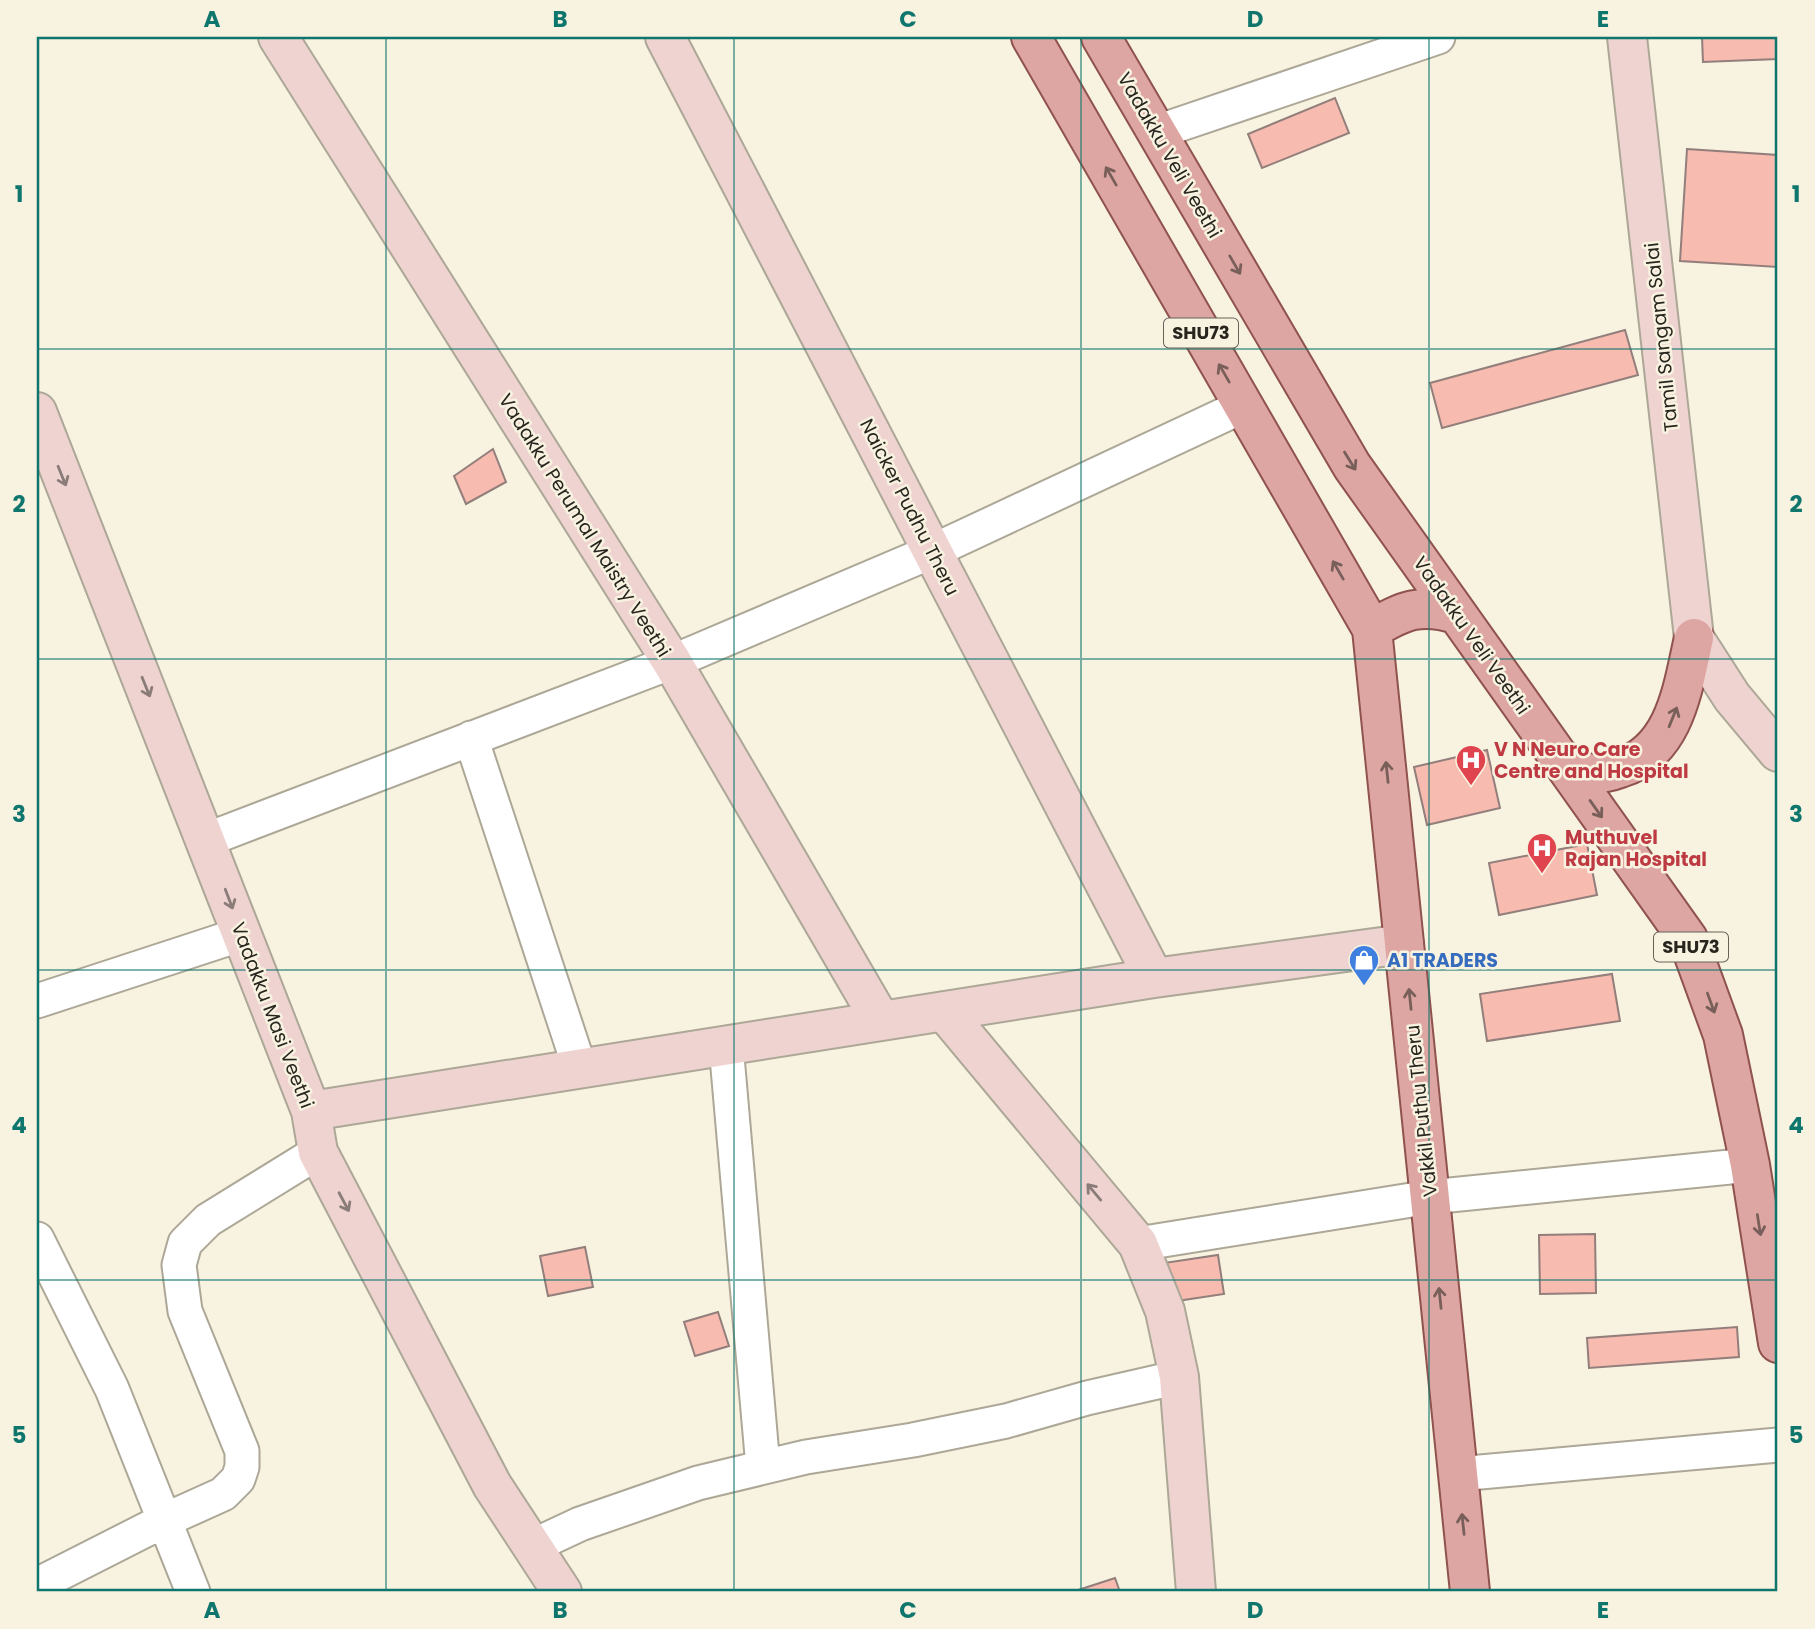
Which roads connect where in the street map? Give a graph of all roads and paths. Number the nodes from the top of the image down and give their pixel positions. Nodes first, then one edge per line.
1 (278, 37) edge
2 (665, 37) edge
3 (1031, 37) edge
4 (1101, 37) edge
5 (1438, 37) edge
6 (1627, 37) edge
7 (1157, 132) junction
8 (1243, 406) junction
9 (37, 412) edge
10 (933, 551) junction
11 (1457, 614) junction
12 (1372, 629) junction
13 (1694, 638) junction
14 (672, 662) junction
15 (471, 738) junction
16 (1778, 752) edge
17 (1559, 758) junction
18 (206, 840) junction
19 (242, 933) junction
20 (1404, 944) junction
21 (1154, 978) junction
22 (37, 1000) edge
23 (944, 1011) junction
24 (881, 1021) junction
25 (726, 1045) junction
26 (580, 1069) junction
27 (311, 1111) junction
28 (318, 1152) junction
29 (1750, 1166) junction
30 (1430, 1196) junction
31 (37, 1239) edge
32 (1138, 1244) junction
33 (1778, 1343) edge
34 (1179, 1377) junction
35 (1778, 1445) edge
36 (763, 1467) junction
37 (1458, 1474) junction
38 (163, 1521) junction
39 (533, 1546) junction
40 (37, 1585) edge
41 (192, 1592) edge
42 (562, 1592) edge
43 (1196, 1592) edge
44 (1470, 1592) edge

1 - 14 street, Vadakku Perumal Maistry Veethi
2 - 10 street, Naicker Pudhu Theru
8 -> 3 main road, SHU73
4 - 7 main road, Vadakku Veli Veethi / SHU73
5 - 7 street
6 - 13 street, Tamil Sangam Salai
7 -> 11 main road, Vadakku Veli Veethi / SHU73
8 - 10 street
12 -> 8 main road, SHU73
9 -> 18 street, Vadakku Masi Veethi
10 - 14 street
10 - 21 street, Naicker Pudhu Theru
11 - 12 main road
11 - 17 main road, Vadakku Veli Veethi / SHU73
20 -> 12 main road, Vakkil Puthu Theru
13 - 16 street
17 -> 13 main road
14 - 15 street
14 - 24 street, Vadakku Perumal Maistry Veethi
15 - 18 street
15 - 26 street
17 -> 29 main road, Vadakku Veli Veethi / SHU73
18 -> 19 street, Vadakku Masi Veethi
19 - 22 street
19 - 27 street, Vadakku Masi Veethi
20 - 21 street
30 -> 20 main road, Vakkil Puthu Theru
21 - 23 street
23 - 24 street
32 -> 23 street
24 - 25 street
25 - 26 street
25 - 36 street
26 - 27 street
27 - 28 street, Vadakku Masi Veethi
28 - 38 street
28 -> 39 street, Vadakku Masi Veethi
29 - 30 street
29 -> 33 main road, Vadakku Veli Veethi / SHU73
30 - 32 street
37 -> 30 main road, Vakkil Puthu Theru
31 - 38 street
32 - 34 street
34 - 36 street
34 - 43 street
35 - 37 street
36 - 39 street
44 -> 37 main road, Vakkil Puthu Theru
38 - 40 street
38 - 41 street
39 - 42 street, Vadakku Masi Veethi

